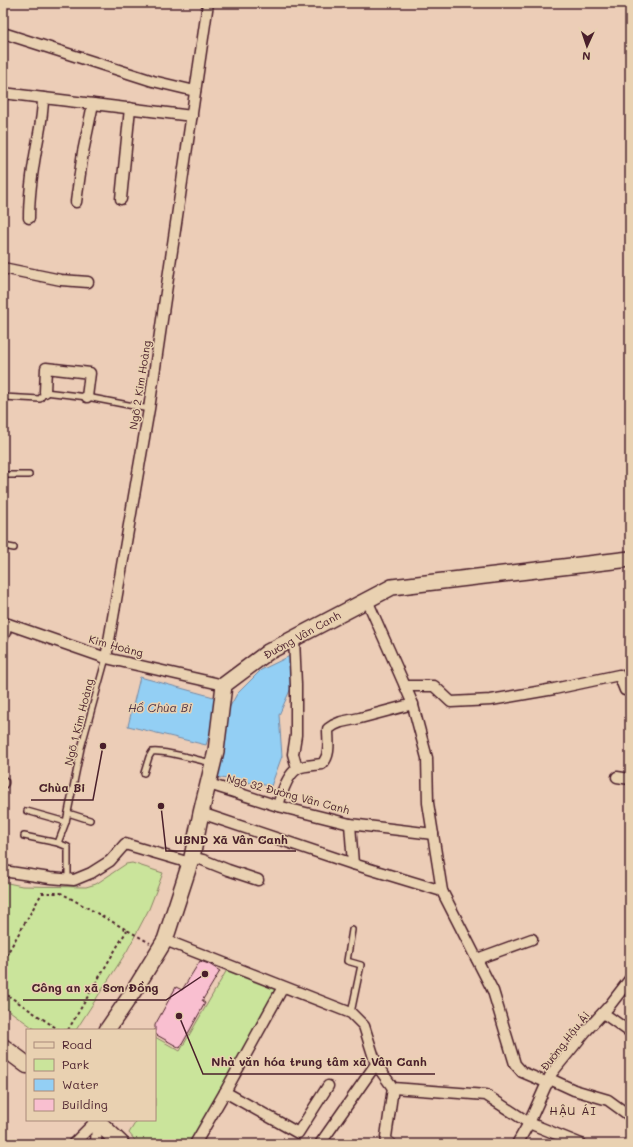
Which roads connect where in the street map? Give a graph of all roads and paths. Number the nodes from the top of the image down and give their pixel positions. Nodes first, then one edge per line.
1 (208, 3) edge
2 (3, 32) edge
3 (195, 91) junction
4 (3, 93) edge
5 (43, 98) junction
6 (93, 104) junction
7 (130, 108) junction
8 (192, 116) junction
9 (121, 199) dead end
10 (76, 202) dead end
11 (29, 218) dead end
12 (3, 268) edge
13 (88, 282) dead end
14 (45, 392) junction
15 (3, 397) edge
16 (87, 397) junction
17 (149, 409) junction
18 (3, 475) edge
19 (29, 475) dead end
20 (3, 546) edge
21 (14, 548) dead end
22 (630, 559) edge
23 (367, 600) junction
24 (5, 624) edge
25 (3, 637) edge
26 (294, 638) junction
27 (106, 658) junction
28 (224, 685) junction
29 (405, 686) junction
30 (630, 690) edge
31 (413, 704) junction
32 (213, 764) junction
33 (297, 768) junction
34 (144, 773) dead end
35 (617, 777) dead end
36 (630, 779) edge
37 (208, 784) junction
38 (278, 806) junction
39 (27, 811) dead end
40 (68, 813) junction
41 (201, 813) junction
42 (90, 820) dead end
43 (66, 822) junction
44 (350, 824) junction
45 (433, 834) junction
46 (24, 836) dead end
47 (58, 843) junction
48 (191, 860) junction
49 (353, 864) junction
50 (3, 871) edge
51 (68, 879) junction
52 (258, 880) dead end
53 (442, 891) junction
54 (127, 930) junction
55 (352, 930) dead end
56 (532, 939) dead end
57 (162, 944) junction
58 (477, 959) junction
59 (3, 961) edge
60 (630, 979) edge
61 (283, 987) junction
62 (3, 992) edge
63 (603, 1013) junction
64 (351, 1014) junction
65 (58, 1029) edge
66 (69, 1029) edge
67 (108, 1029) edge
68 (630, 1032) edge
69 (3, 1047) edge
70 (26, 1064) edge
71 (376, 1064) junction
72 (549, 1081) junction
73 (328, 1086) dead end
74 (393, 1088) junction
75 (225, 1092) junction
76 (630, 1116) edge
77 (95, 1121) edge
78 (96, 1121) edge
79 (97, 1121) edge
80 (529, 1122) junction
81 (73, 1144) edge
82 (96, 1144) edge
83 (121, 1144) edge
84 (194, 1144) edge
85 (320, 1144) edge
86 (391, 1144) edge
87 (517, 1144) edge
88 (581, 1144) edge

1 - 3 street, Ngõ 2 Kim Hoàng
2 - 3 street
3 - 8 street, Ngõ 2 Kim Hoàng
4 - 5 street
5 - 6 street
5 - 11 street
6 - 7 street
6 - 10 street
7 - 8 street
7 - 9 street
8 - 17 street, Ngõ 2 Kim Hoàng
12 - 13 street
14 - 15 lane
14 - 16 lane
14 - 16 street
16 - 17 lane
17 - 27 street, Ngõ 2 Kim Hoàng
18 - 19 lane
20 - 21 lane
22 - 23 street, Đường Vân Canh
23 - 26 street, Đường Vân Canh
23 - 29 street
24 - 25 street
24 - 27 street, Kim Hoàng
26 - 28 street, Đường Vân Canh
26 - 33 street
27 - 28 street, Kim Hoàng
27 - 40 lane, Ngõ 1 Kim Hoàng
28 - 32 street
29 - 30 street
29 - 31 street
31 - 33 street
31 - 45 street
32 - 34 lane
32 - 37 street
33 - 38 street
35 - 36 street
37 - 38 street, Ngõ 32 Đường Vân Canh
37 - 41 street
38 - 44 street, Ngõ 32 Đường Vân Canh
39 - 43 lane
40 - 42 lane
40 - 43 lane, Ngõ 1 Kim Hoàng
41 - 48 street
41 - 49 street
43 - 47 lane, Ngõ 1 Kim Hoàng
44 - 45 street, Ngõ 32 Đường Vân Canh
44 - 49 street
45 - 53 street
46 - 47 lane
47 - 51 lane
48 - 51 street
48 - 52 street
48 - 57 street
49 - 53 street
50 - 51 street
53 - 58 street
54 - 57 path
54 - 59 path
54 - 66 path
55 - 64 lane
56 - 58 street
57 - 61 street
57 - 67 street
58 - 72 street
60 - 63 street, Đường Hậu Ái
61 - 64 street
61 - 75 street
62 - 65 path
63 - 68 street
63 - 72 street, Đường Hậu Ái
64 - 71 street
69 - 70 main road
71 - 74 street
71 - 85 street
72 - 76 street
72 - 80 street, Đường Hậu Ái
73 - 75 street
74 - 80 street
74 - 86 street
75 - 84 street
77 - 81 street
78 - 82 street
79 - 83 main road
80 - 87 street, Đường Hậu Ái
80 - 88 street

